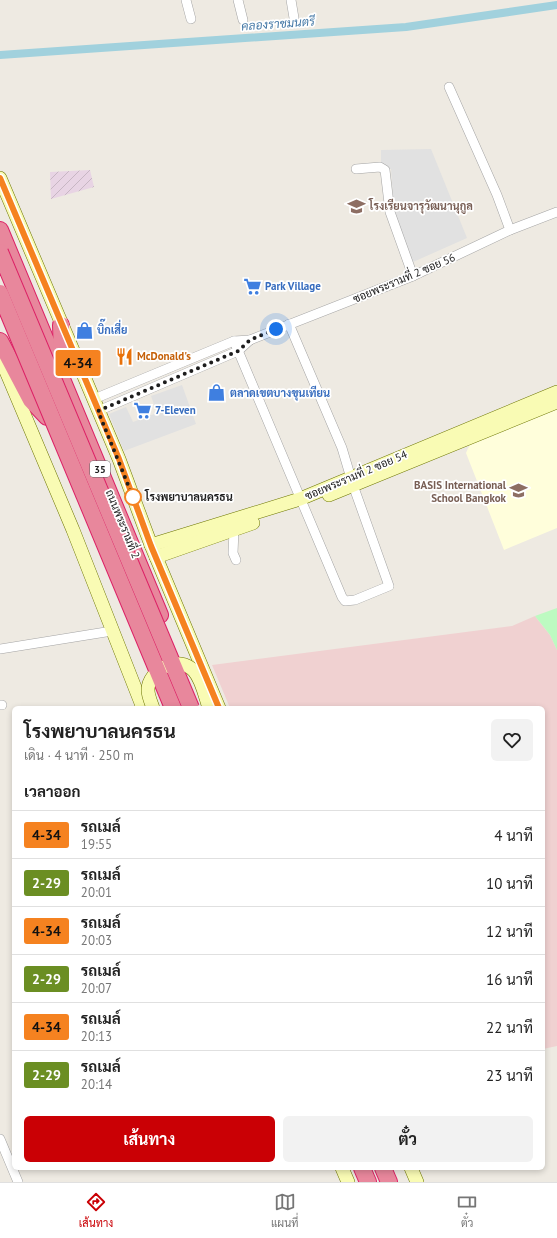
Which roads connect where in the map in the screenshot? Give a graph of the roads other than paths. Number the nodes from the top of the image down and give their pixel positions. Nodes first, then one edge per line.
1 (186, 0) edge
2 (238, 0) edge
3 (291, 0) edge
4 (294, 18) dead end
5 (191, 19) dead end
6 (243, 20) dead end
7 (449, 87) dead end
8 (356, 169) dead end
9 (0, 178) edge
10 (557, 212) edge
11 (0, 230) edge
12 (510, 230) junction
13 (0, 252) edge
14 (413, 276) junction
15 (0, 293) edge
16 (0, 305) edge
17 (289, 324) junction
18 (61, 325) junction
19 (0, 340) edge
20 (250, 340) junction
21 (234, 341) junction
22 (238, 351) junction
23 (0, 357) edge
24 (557, 392) edge
25 (71, 400) junction
26 (557, 402) edge
27 (96, 405) junction
28 (521, 412) junction
29 (47, 417) junction
30 (351, 481) junction
31 (301, 503) junction
32 (234, 530) junction
33 (153, 551) junction
34 (236, 560) dead end
35 (112, 632) junction
36 (0, 649) edge
37 (142, 706) edge
38 (152, 706) edge
39 (168, 706) edge
40 (172, 706) edge
41 (190, 706) edge
42 (196, 706) edge
43 (208, 706) edge
44 (218, 706) edge
45 (0, 1139) edge
46 (12, 1168) edge
47 (13, 1170) edge
48 (343, 1170) edge
49 (363, 1170) edge
50 (366, 1170) edge
51 (384, 1170) edge
52 (392, 1170) edge
53 (412, 1170) edge
54 (18, 1182) edge
55 (348, 1182) edge
56 (368, 1182) edge
57 (371, 1182) edge
58 (389, 1182) edge
59 (397, 1182) edge
60 (417, 1182) edge

1 - 5 street
2 - 6 street
3 - 4 street
7 - 12 street
8 - 14 street
9 - 18 main road, ถนนพระรามที่ 2 / 35
10 - 12 street, ซอยพระรามที่ 2 ซอย 56
11 - 25 highway, ถนนพระรามที่ 2 / 35
12 - 14 street, ซอยพระรามที่ 2 ซอย 56
13 - 41 highway, bridge
14 - 17 street, ซอยพระรามที่ 2 ซอย 56
15 - 40 highway, bridge
16 - 29 highway, 35
17 - 20 street, ซอยพระรามที่ 2 ซอย 56
17 - 30 street
18 - 25 highway
18 - 27 main road, ถนนพระรามที่ 2 / 35
19 - 29 highway
20 - 21 street, ซอยพระรามที่ 2 ซอย 56
20 - 22 street, ซอยพระรามที่ 2 ซอย 56
21 - 22 street
21 - 27 street, ซอยพระรามที่ 2 ซอย 56
22 - 27 street, ซอยพระรามที่ 2 ซอย 56
22 - 31 street
23 - 35 main road
24 - 28 main road, ซอยพระรามที่ 2 ซอย 54
25 - 42 highway, ถนนพระรามที่ 2 / 35
26 - 28 main road, ซอยพระรามที่ 2 ซอย 54
27 - 33 main road, ถนนพระรามที่ 2 / 35
28 - 30 main road, ซอยพระรามที่ 2 ซอย 54
29 - 39 highway, 35
30 - 31 main road, ซอยพระรามที่ 2 ซอย 54
30 - 31 street
31 - 32 main road, ซอยพระรามที่ 2 ซอย 54
31 - 33 main road, ซอยพระรามที่ 2 ซอย 54
32 - 33 main road, ซอยพระรามที่ 2 ซอย 54
32 - 34 street
33 - 44 main road, ถนนพระรามที่ 2 / 35
35 - 36 street
35 - 37 main road
38 - 43 main road, bridge
45 - 46 street
47 - 54 street
48 - 55 main road
49 - 56 highway
50 - 57 highway
51 - 58 highway
52 - 59 highway
53 - 60 main road

